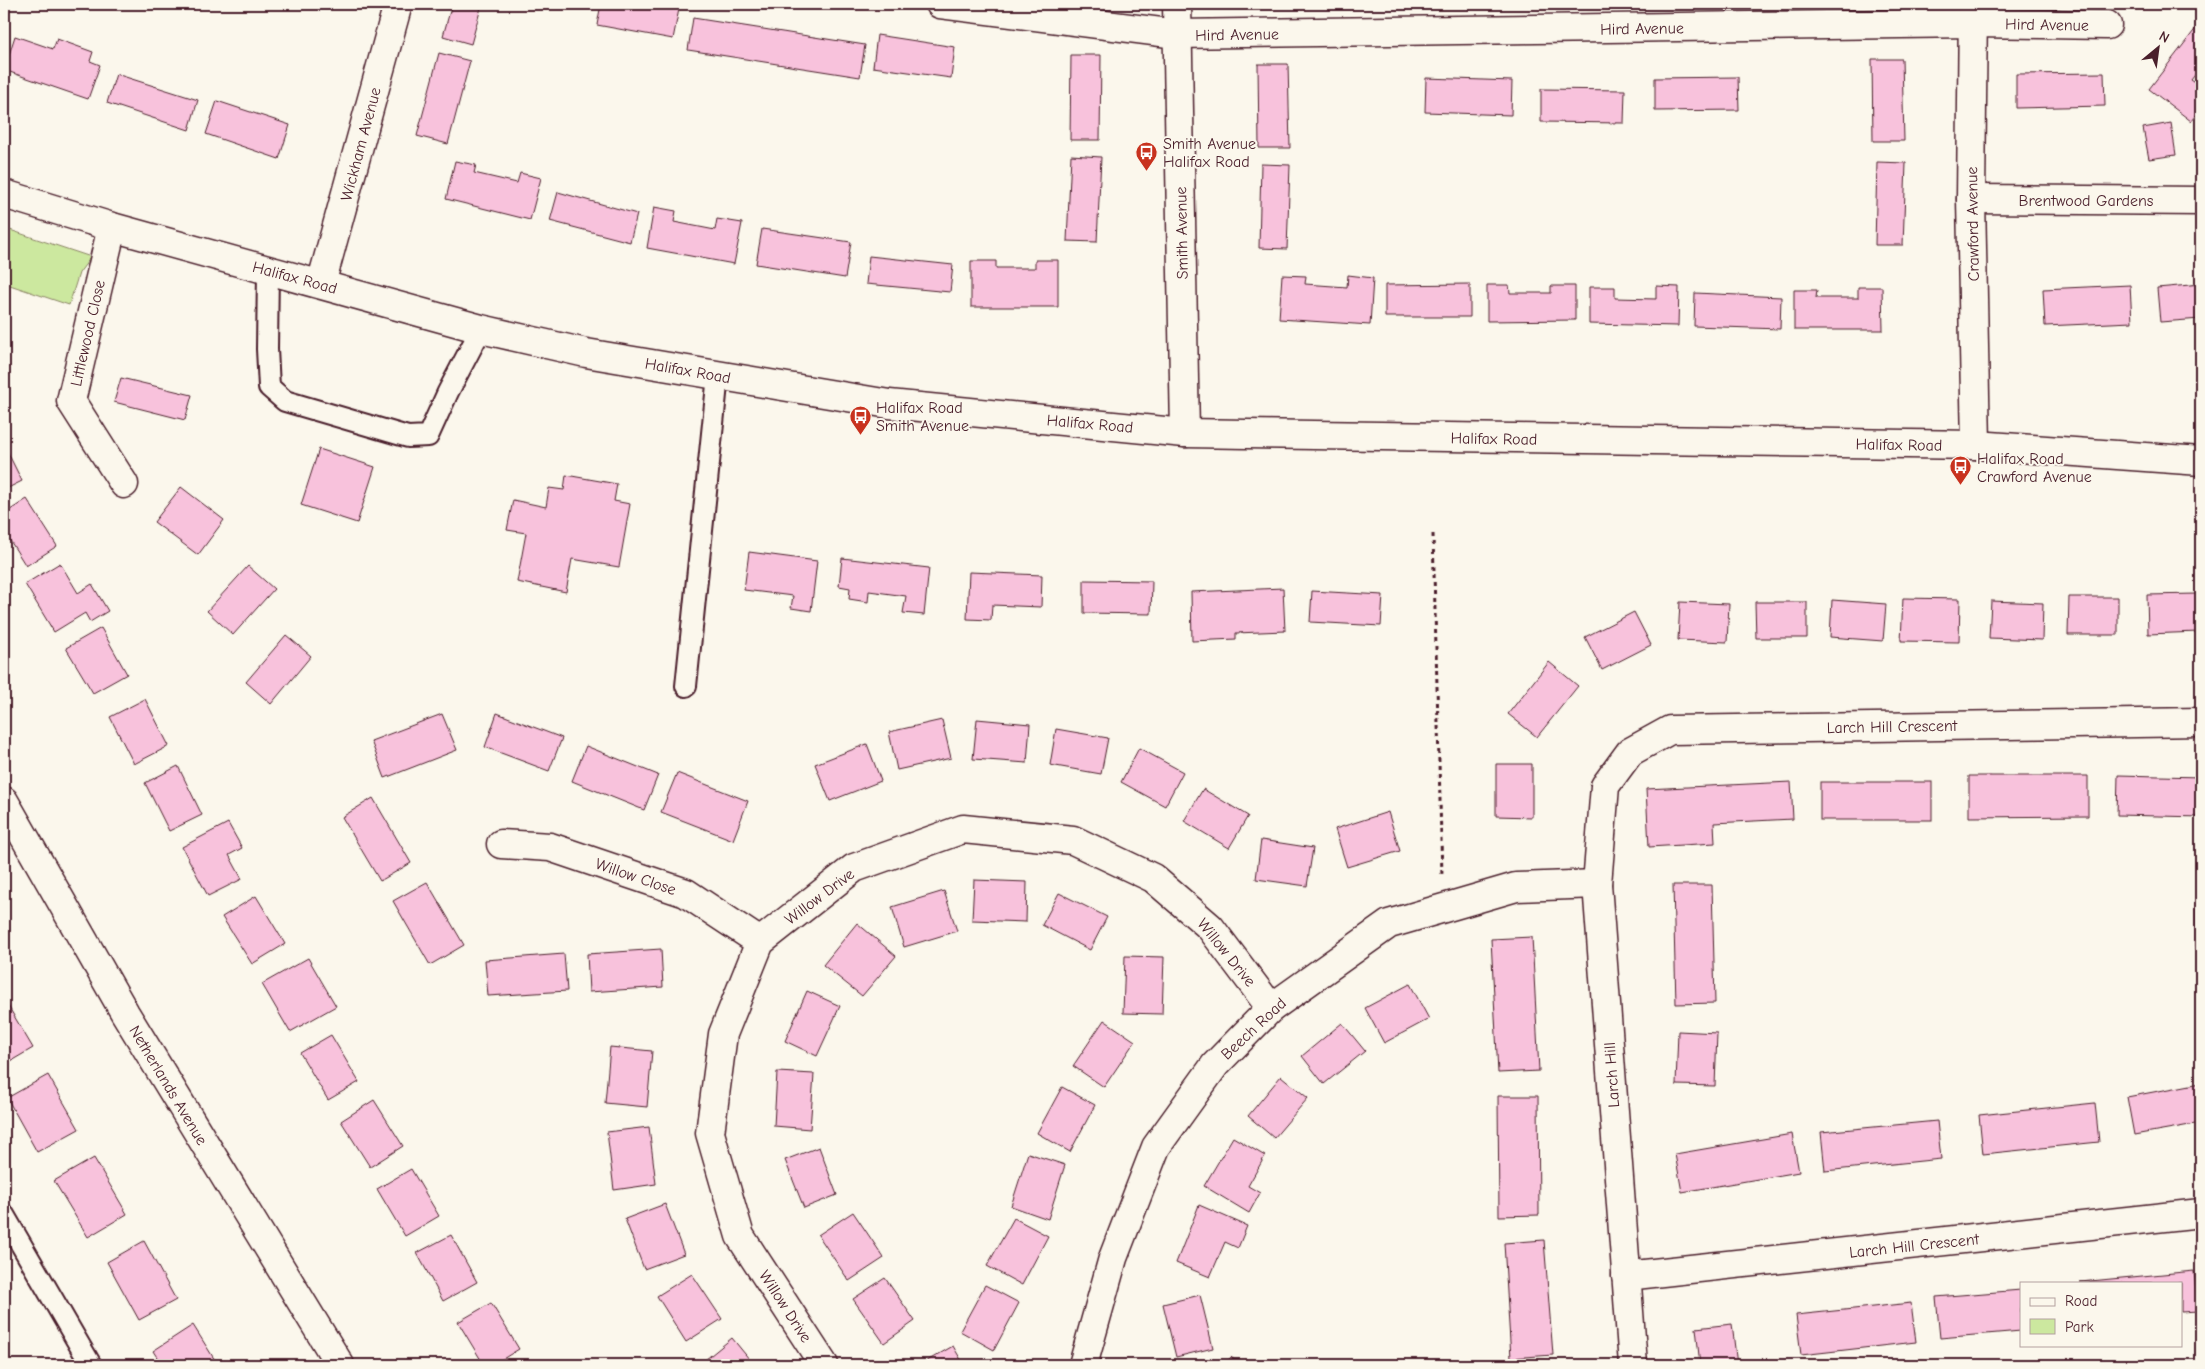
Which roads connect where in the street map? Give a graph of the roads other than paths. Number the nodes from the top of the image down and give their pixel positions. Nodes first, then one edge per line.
1 (398, 4) edge
2 (940, 4) edge
3 (1177, 4) edge
4 (1973, 14) edge
5 (2107, 25) dead end
6 (1177, 34) junction
7 (4, 194) edge
8 (1971, 199) junction
9 (2201, 201) edge
10 (112, 227) junction
11 (268, 270) junction
12 (321, 284) junction
13 (481, 329) junction
14 (718, 375) junction
15 (1185, 432) junction
16 (1976, 445) junction
17 (2201, 461) edge
18 (124, 484) dead end
19 (686, 686) dead end
20 (2201, 722) edge
21 (1605, 786) joint
22 (4, 802) edge
23 (500, 844) dead end
24 (1597, 884) junction
25 (760, 942) junction
26 (1271, 1008) junction
27 (2201, 1213) edge
28 (4, 1215) edge
29 (1626, 1276) junction
30 (91, 1365) edge
31 (340, 1365) edge
32 (824, 1365) edge
33 (1082, 1365) edge
34 (1633, 1365) edge

1 - 12 main road, Wickham Avenue
2 - 6 main road, Hird Avenue
3 - 6 main road, Smith Avenue
4 - 5 main road, Hird Avenue
4 - 6 main road, Hird Avenue
4 - 8 main road, Crawford Avenue
6 - 15 main road, Smith Avenue
7 - 10 main road, Halifax Road
8 - 9 main road, Brentwood Gardens
8 - 16 main road, Crawford Avenue
10 - 11 main road, Halifax Road
10 - 18 main road, Littlewood Close
11 - 12 main road, Halifax Road
11 - 13 lane
12 - 13 main road, Halifax Road
13 - 14 main road, Halifax Road
14 - 15 main road, Halifax Road
14 - 19 lane
15 - 16 main road, Halifax Road
16 - 17 main road, Halifax Road
20 - 21 main road, Larch Hill Crescent
21 - 24 main road, Larch Hill
22 - 31 main road, Netherlands Avenue
23 - 25 main road, Willow Close
24 - 26 main road, Beech Road
24 - 29 main road, Larch Hill
25 - 26 main road, Willow Drive
25 - 32 main road, Willow Drive
26 - 33 main road, Beech Road
27 - 29 main road, Larch Hill Crescent
28 - 30 lane
29 - 34 main road, Larch Hill

